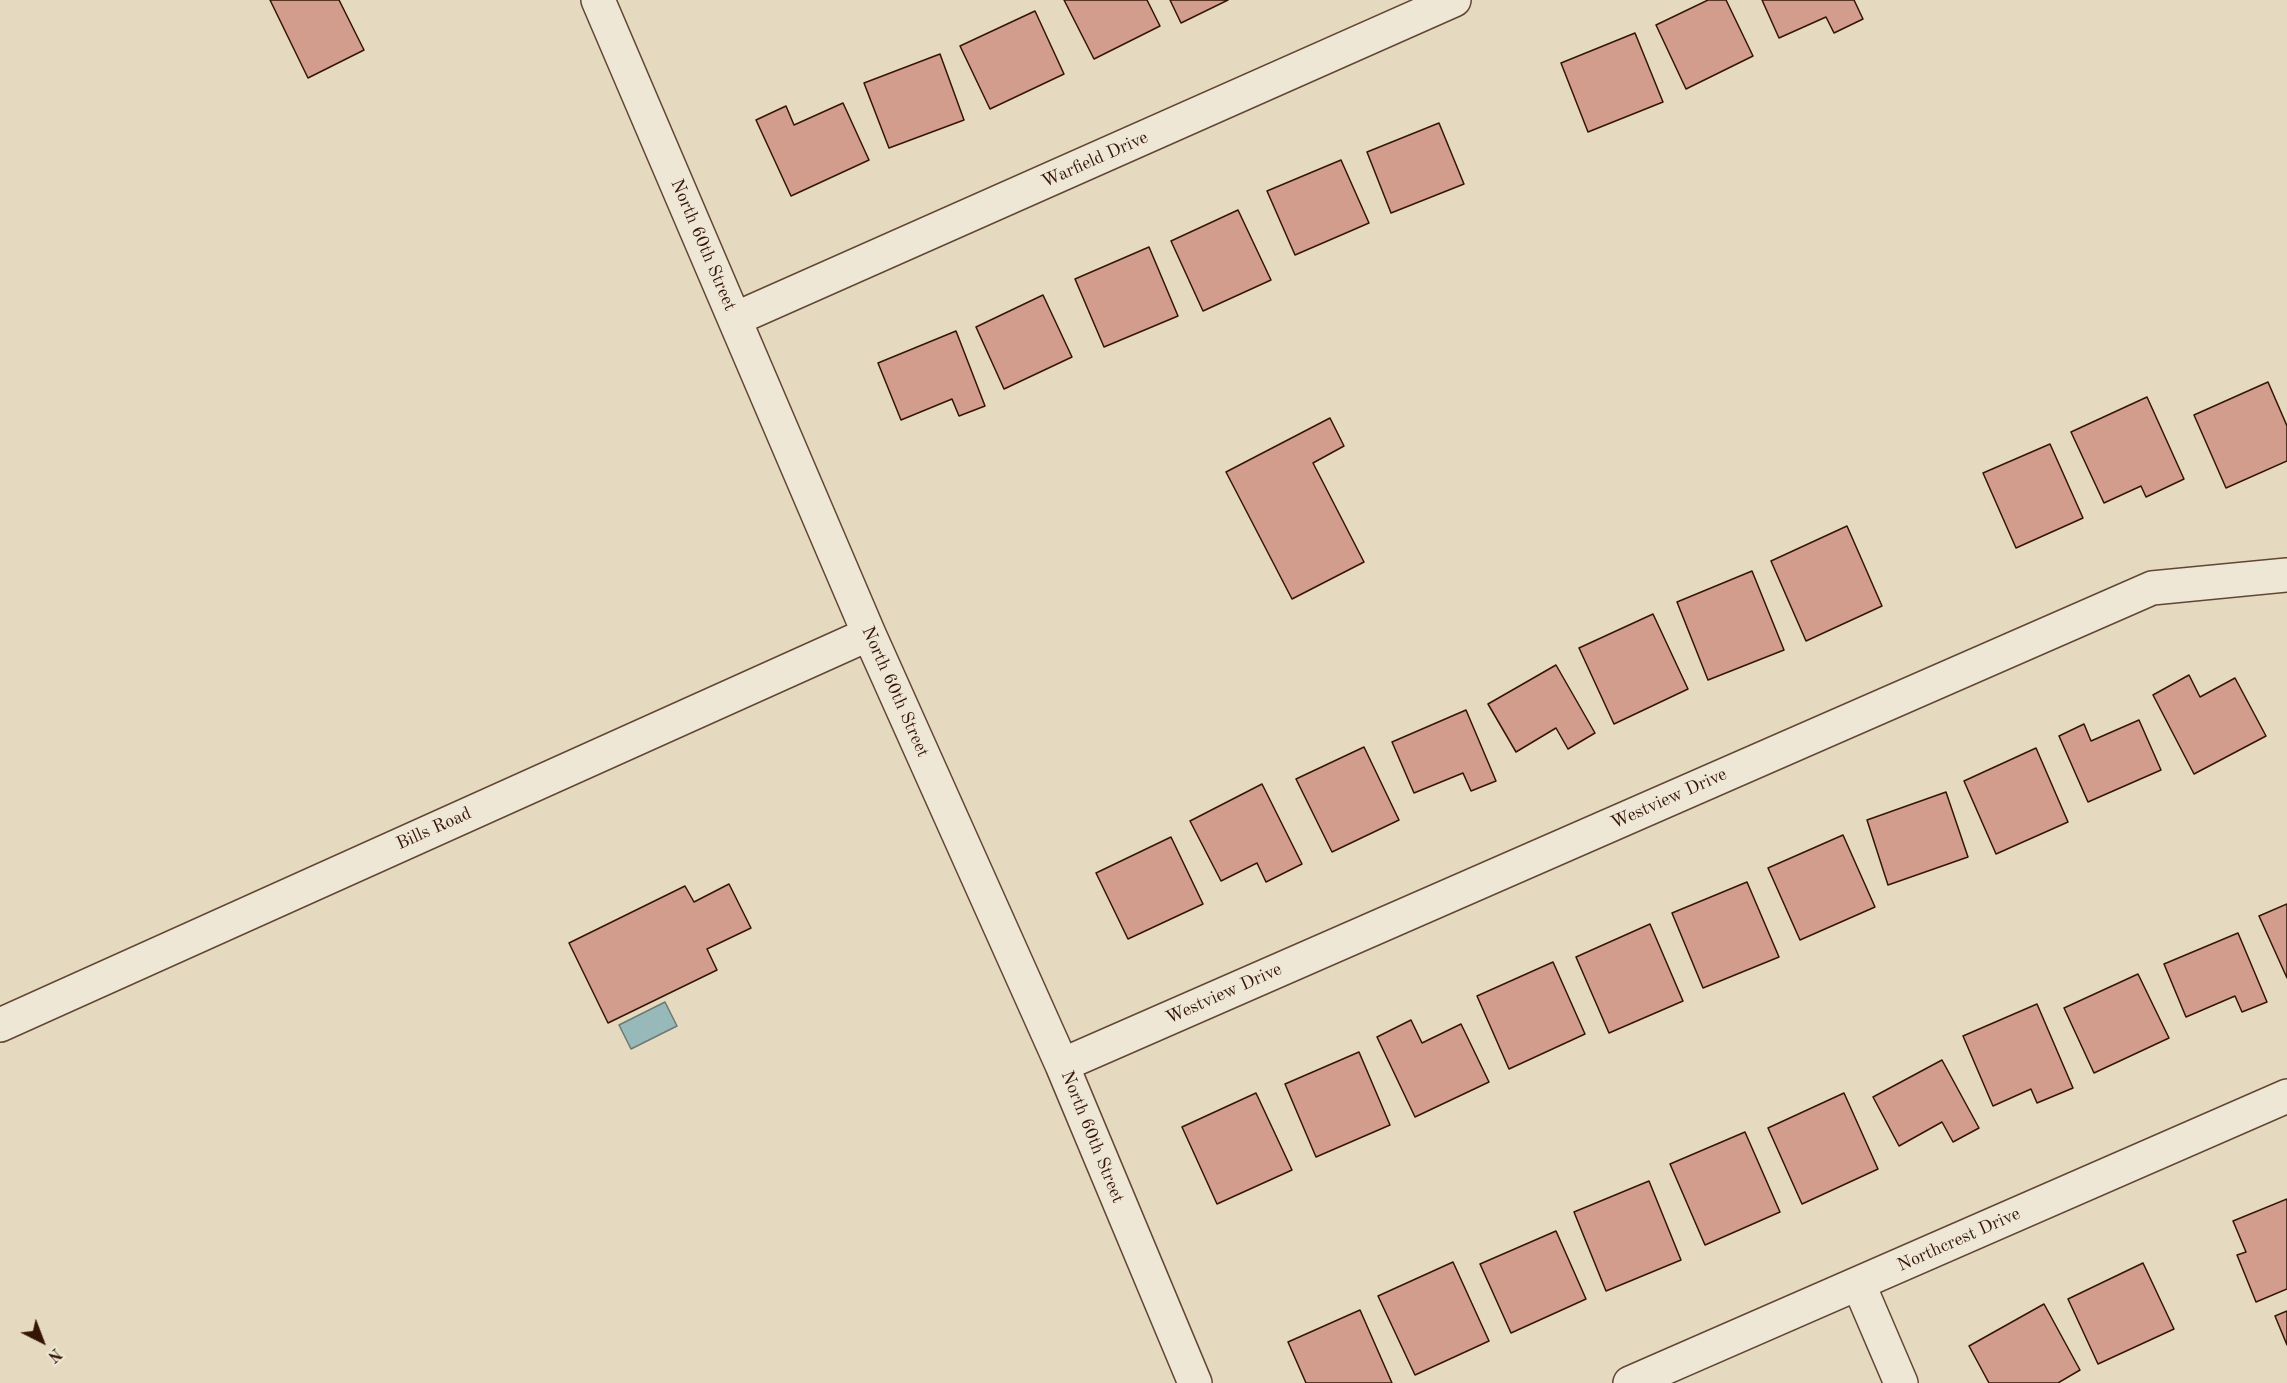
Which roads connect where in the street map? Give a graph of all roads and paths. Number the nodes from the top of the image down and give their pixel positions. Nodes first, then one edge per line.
1 (598, 0) edge
2 (1454, 0) edge
3 (735, 319) junction
4 (2287, 575) edge
5 (869, 634) junction
6 (0, 1025) edge
7 (1062, 1065) junction
8 (2287, 1096) edge
9 (1859, 1284) junction
10 (1195, 1383) edge
11 (1630, 1383) edge
12 (1901, 1383) edge

1 - 3 street, North 60th Street
2 - 3 street, Warfield Drive
3 - 5 street, North 60th Street
4 - 7 street, Westview Drive
5 - 6 street, Bills Road
5 - 7 street, North 60th Street
7 - 10 street, North 60th Street
8 - 9 street, Northcrest Drive
9 - 11 street, Northcrest Drive
9 - 12 street

